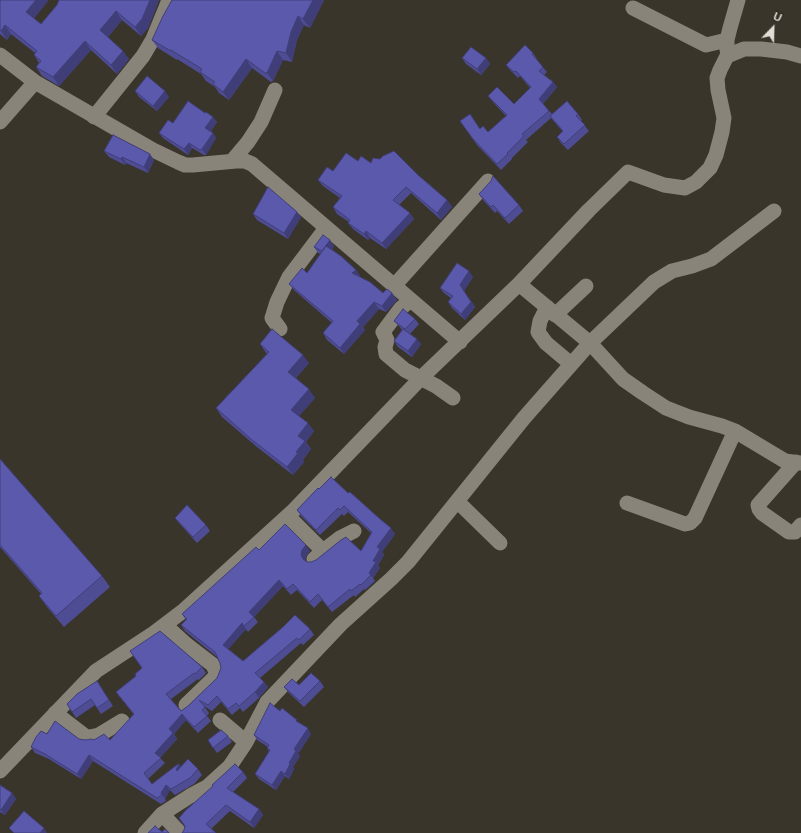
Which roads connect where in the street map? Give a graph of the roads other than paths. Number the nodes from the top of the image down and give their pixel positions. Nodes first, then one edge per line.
1 (169, 0) edge
2 (733, 2) edge
3 (633, 8) dead end
4 (727, 40) junction
5 (0, 55) edge
6 (728, 56) junction
7 (801, 56) edge
8 (35, 82) junction
9 (275, 90) dead end
10 (94, 117) junction
11 (0, 122) edge
12 (232, 161) junction
13 (488, 181) dead end
14 (774, 211) dead end
15 (326, 228) junction
16 (519, 284) junction
17 (394, 286) junction
18 (586, 286) dead end
19 (411, 300) junction
20 (551, 311) junction
21 (280, 329) dead end
22 (460, 342) junction
23 (590, 343) junction
24 (571, 364) junction
25 (421, 378) junction
26 (453, 398) dead end
27 (735, 431) junction
28 (799, 463) edge
29 (458, 501) junction
30 (627, 503) dead end
31 (288, 516) junction
32 (801, 525) edge
33 (354, 531) dead end
34 (500, 542) dead end
35 (165, 625) junction
36 (186, 705) edge
37 (55, 713) junction
38 (220, 720) dead end
39 (122, 721) dead end
40 (246, 742) junction
41 (0, 771) edge
42 (162, 814) junction
43 (145, 833) edge
44 (180, 833) edge

1 - 10 street
2 - 4 street
3 - 4 street
4 - 6 street
5 - 8 street
6 - 7 street
6 - 16 street
8 - 10 street
8 - 11 street
9 - 12 street
10 - 12 street
12 - 15 street
13 - 17 street
14 - 23 street
15 - 17 street
15 - 21 street
16 - 20 street
16 - 22 street
17 - 19 street
18 - 20 street
19 - 22 street
19 - 25 street
20 - 23 street
20 - 24 street
22 - 25 street
23 - 24 street
23 - 27 street
24 - 29 street
25 - 26 street
25 - 31 street
27 - 28 street
27 - 30 street
28 - 32 street
29 - 34 street
29 - 40 street
31 - 33 street
31 - 35 street
35 - 36 street
35 - 37 street
37 - 39 street
37 - 41 street
38 - 40 street
40 - 42 street
42 - 43 street
42 - 44 street

